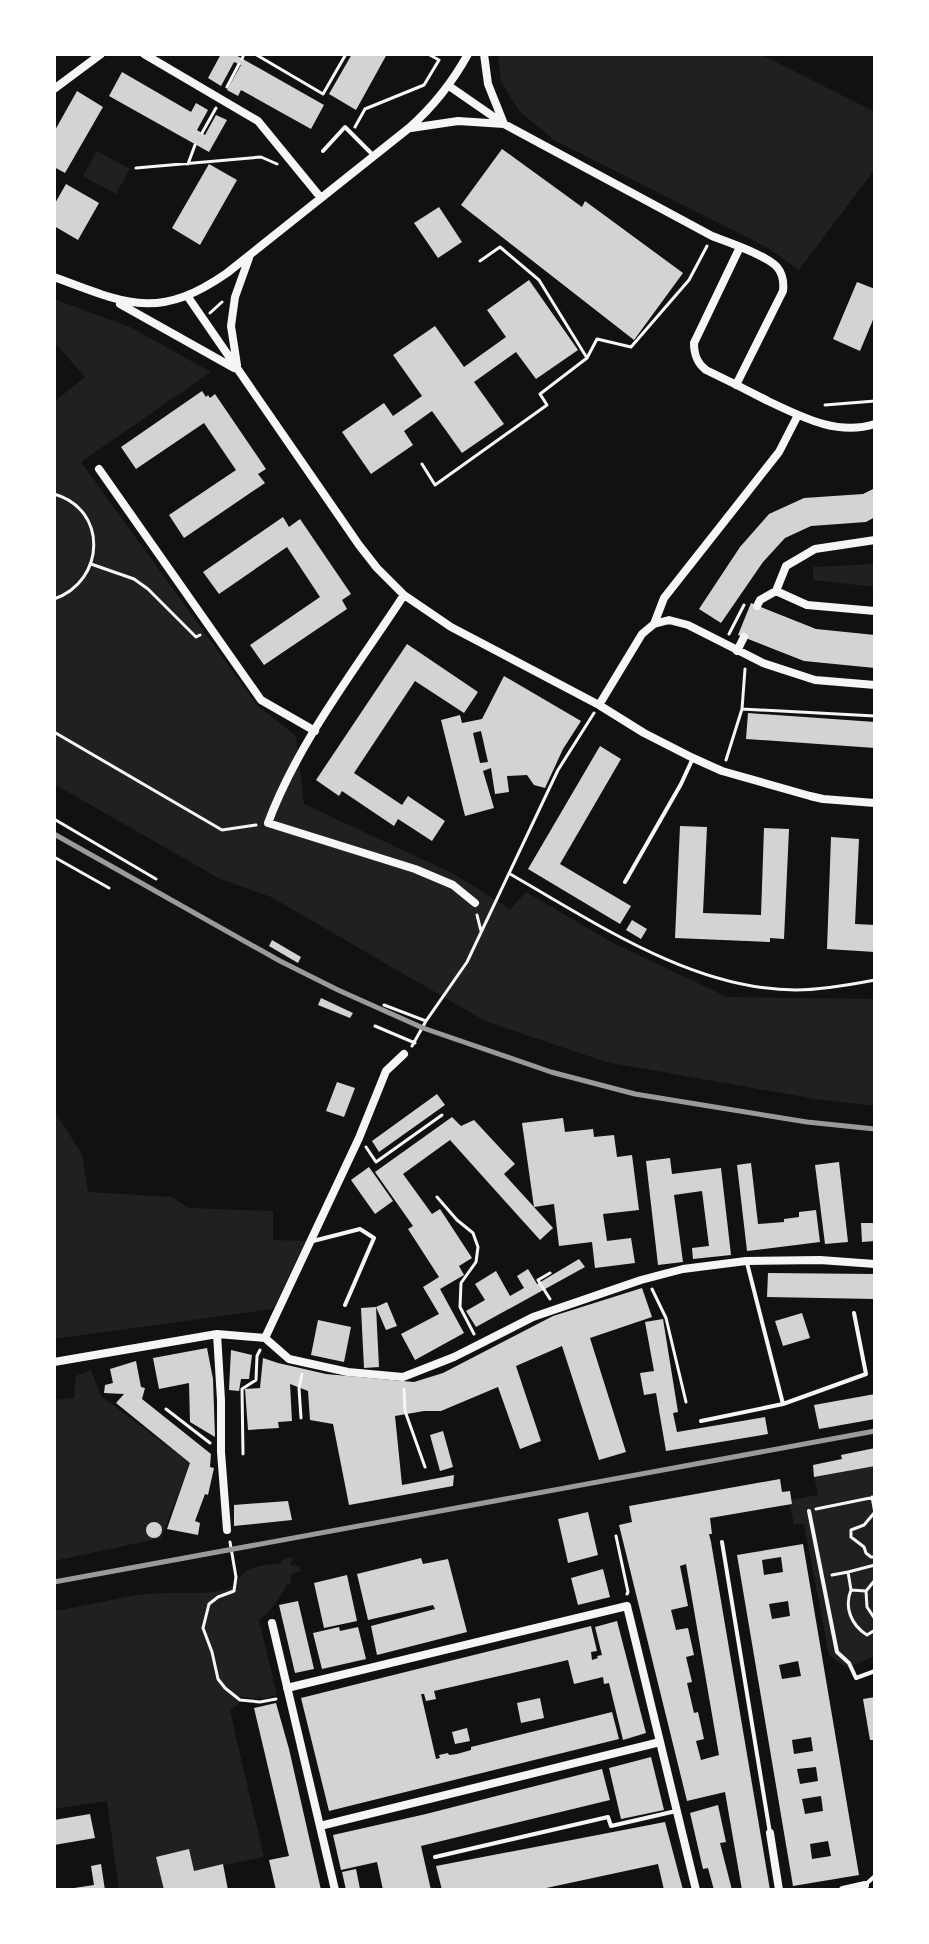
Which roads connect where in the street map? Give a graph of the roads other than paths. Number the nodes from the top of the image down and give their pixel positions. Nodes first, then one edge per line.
1 (101, 54) edge
2 (144, 54) edge
3 (468, 54) edge
4 (484, 54) edge
5 (449, 86) junction
6 (54, 89) edge
7 (504, 124) junction
8 (409, 128) junction
9 (323, 151) dead end
10 (374, 156) junction
11 (321, 198) junction
12 (740, 247) junction
13 (250, 255) junction
14 (54, 277) edge
15 (188, 297) junction
16 (109, 298) junction
17 (238, 370) junction
18 (736, 385) junction
19 (798, 415) junction
20 (875, 424) edge
21 (99, 469) dead end
22 (875, 540) edge
23 (776, 591) junction
24 (404, 595) junction
25 (757, 606) dead end
26 (875, 611) edge
27 (654, 624) junction
28 (744, 637) dead end
29 (737, 651) junction
30 (875, 685) edge
31 (599, 705) junction
32 (315, 731) junction
33 (693, 758) junction
34 (875, 803) edge
35 (625, 882) dead end
36 (475, 903) road end
37 (404, 1054) road end
38 (310, 1242) junction
39 (746, 1261) junction
40 (875, 1264) edge
41 (345, 1305) dead end
42 (854, 1313) dead end
43 (217, 1334) junction
44 (265, 1338) junction
45 (54, 1362) edge
46 (783, 1404) junction
47 (701, 1421) dead end
48 (809, 1511) road end
49 (227, 1530) road end
50 (722, 1542) dead end
51 (272, 1623) dead end
52 (875, 1671) edge
53 (287, 1688) junction
54 (660, 1742) junction
55 (677, 1811) junction
56 (320, 1826) junction
57 (770, 1833) joint
58 (435, 1857) dead end
59 (875, 1876) edge
60 (865, 1885) joint
61 (335, 1890) edge
62 (696, 1890) edge
63 (779, 1890) edge
64 (843, 1890) edge

1 - 6 street
2 - 11 street
3 - 5 street
4 - 7 street
5 - 7 street
5 - 8 street
7 - 8 street
7 - 12 street
8 - 10 street
9 - 10 lane
10 - 11 street
11 - 13 street
12 - 18 street
12 - 18 street
13 - 15 street
13 - 17 street
14 - 16 street
15 - 16 street
15 - 17 street
16 - 17 street
17 - 24 street
18 - 19 street
19 - 20 street
19 - 27 street
21 - 32 street
22 - 23 street
23 - 25 street
23 - 26 street
24 - 31 street
24 - 32 street
27 - 29 street
27 - 31 street
28 - 29 street
29 - 30 street
31 - 33 street
32 - 36 street
33 - 34 street
33 - 35 lane
37 - 38 street
38 - 41 lane
38 - 44 street
39 - 40 street
39 - 44 street
39 - 46 lane
42 - 46 lane
43 - 44 street
43 - 45 street
43 - 49 street
46 - 47 lane
48 - 52 lane
50 - 57 lane
51 - 53 street
53 - 54 street
53 - 56 street
54 - 55 street
54 - 56 street
55 - 58 lane
55 - 62 street
56 - 61 street
57 - 63 street
59 - 60 lane
60 - 64 street

